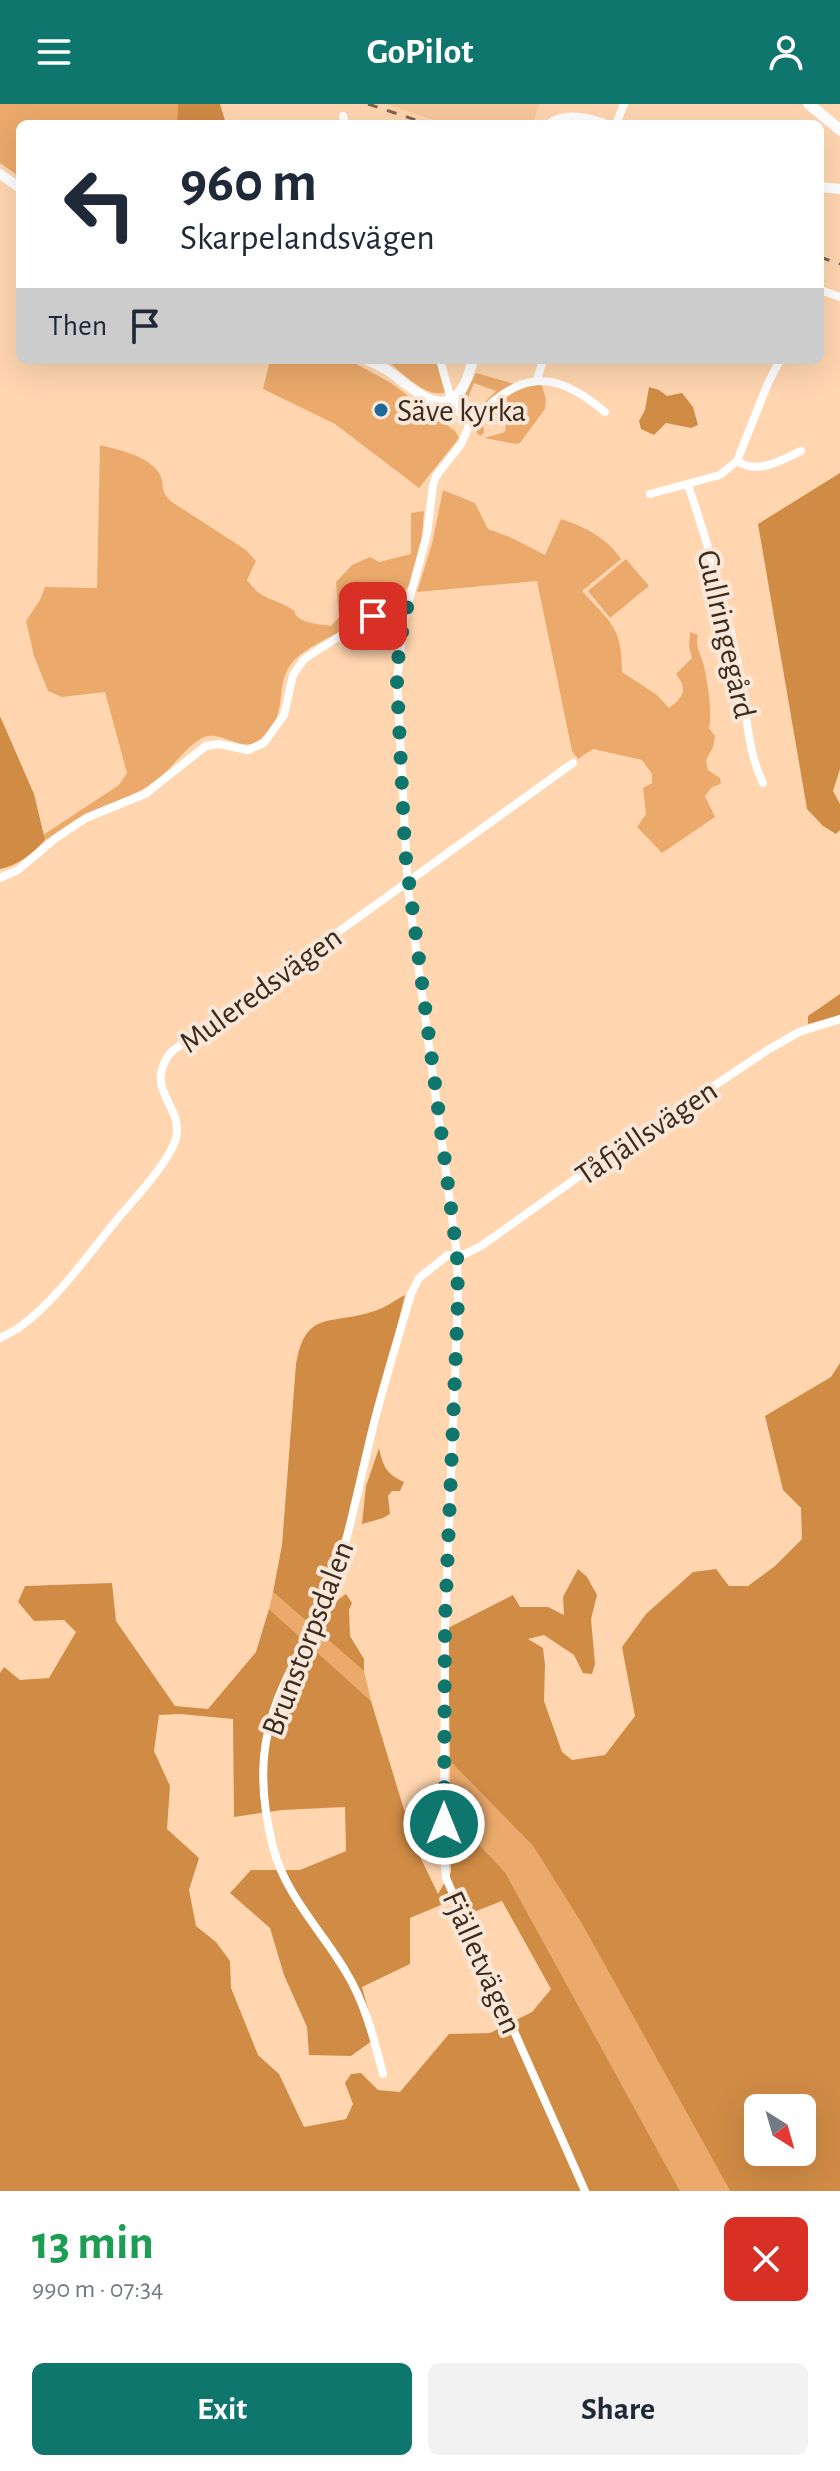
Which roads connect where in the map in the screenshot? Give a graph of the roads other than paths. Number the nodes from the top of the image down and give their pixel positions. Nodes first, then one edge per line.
1 (809, 104) edge
2 (556, 120) edge
3 (587, 120) edge
4 (840, 130) edge
5 (375, 364) edge
6 (441, 364) edge
7 (472, 364) edge
8 (542, 364) edge
9 (778, 364) edge
10 (537, 380) junction
11 (451, 399) junction
12 (605, 412) dead end
13 (469, 426) junction
14 (801, 451) dead end
15 (737, 461) junction
16 (688, 485) junction
17 (650, 494) dead end
18 (409, 598) junction
19 (573, 763) dead end
20 (763, 783) dead end
21 (0, 878) edge
22 (407, 882) junction
23 (840, 1019) edge
24 (457, 1255) junction
25 (0, 1338) edge
26 (383, 2074) dead end
27 (585, 2191) edge

1 - 4 main road
2 - 3 street
5 - 11 street
6 - 11 street
7 - 11 street
8 - 10 street
9 - 15 street
10 - 12 street
10 - 13 street, Fjälletvägen
11 - 13 street
13 - 18 street, Fjälletvägen
14 - 15 street
15 - 16 street
16 - 17 street
16 - 20 street, Gullringegård
18 - 21 street
18 - 22 street, Fjälletvägen
19 - 22 street, Muleredsvägen
22 - 24 street, Fjälletvägen
22 - 25 street, Muleredsvägen
23 - 24 street, Tåfjällsvägen
24 - 26 street, Brunstorpsdalen
24 - 27 street, Fjälletvägen

